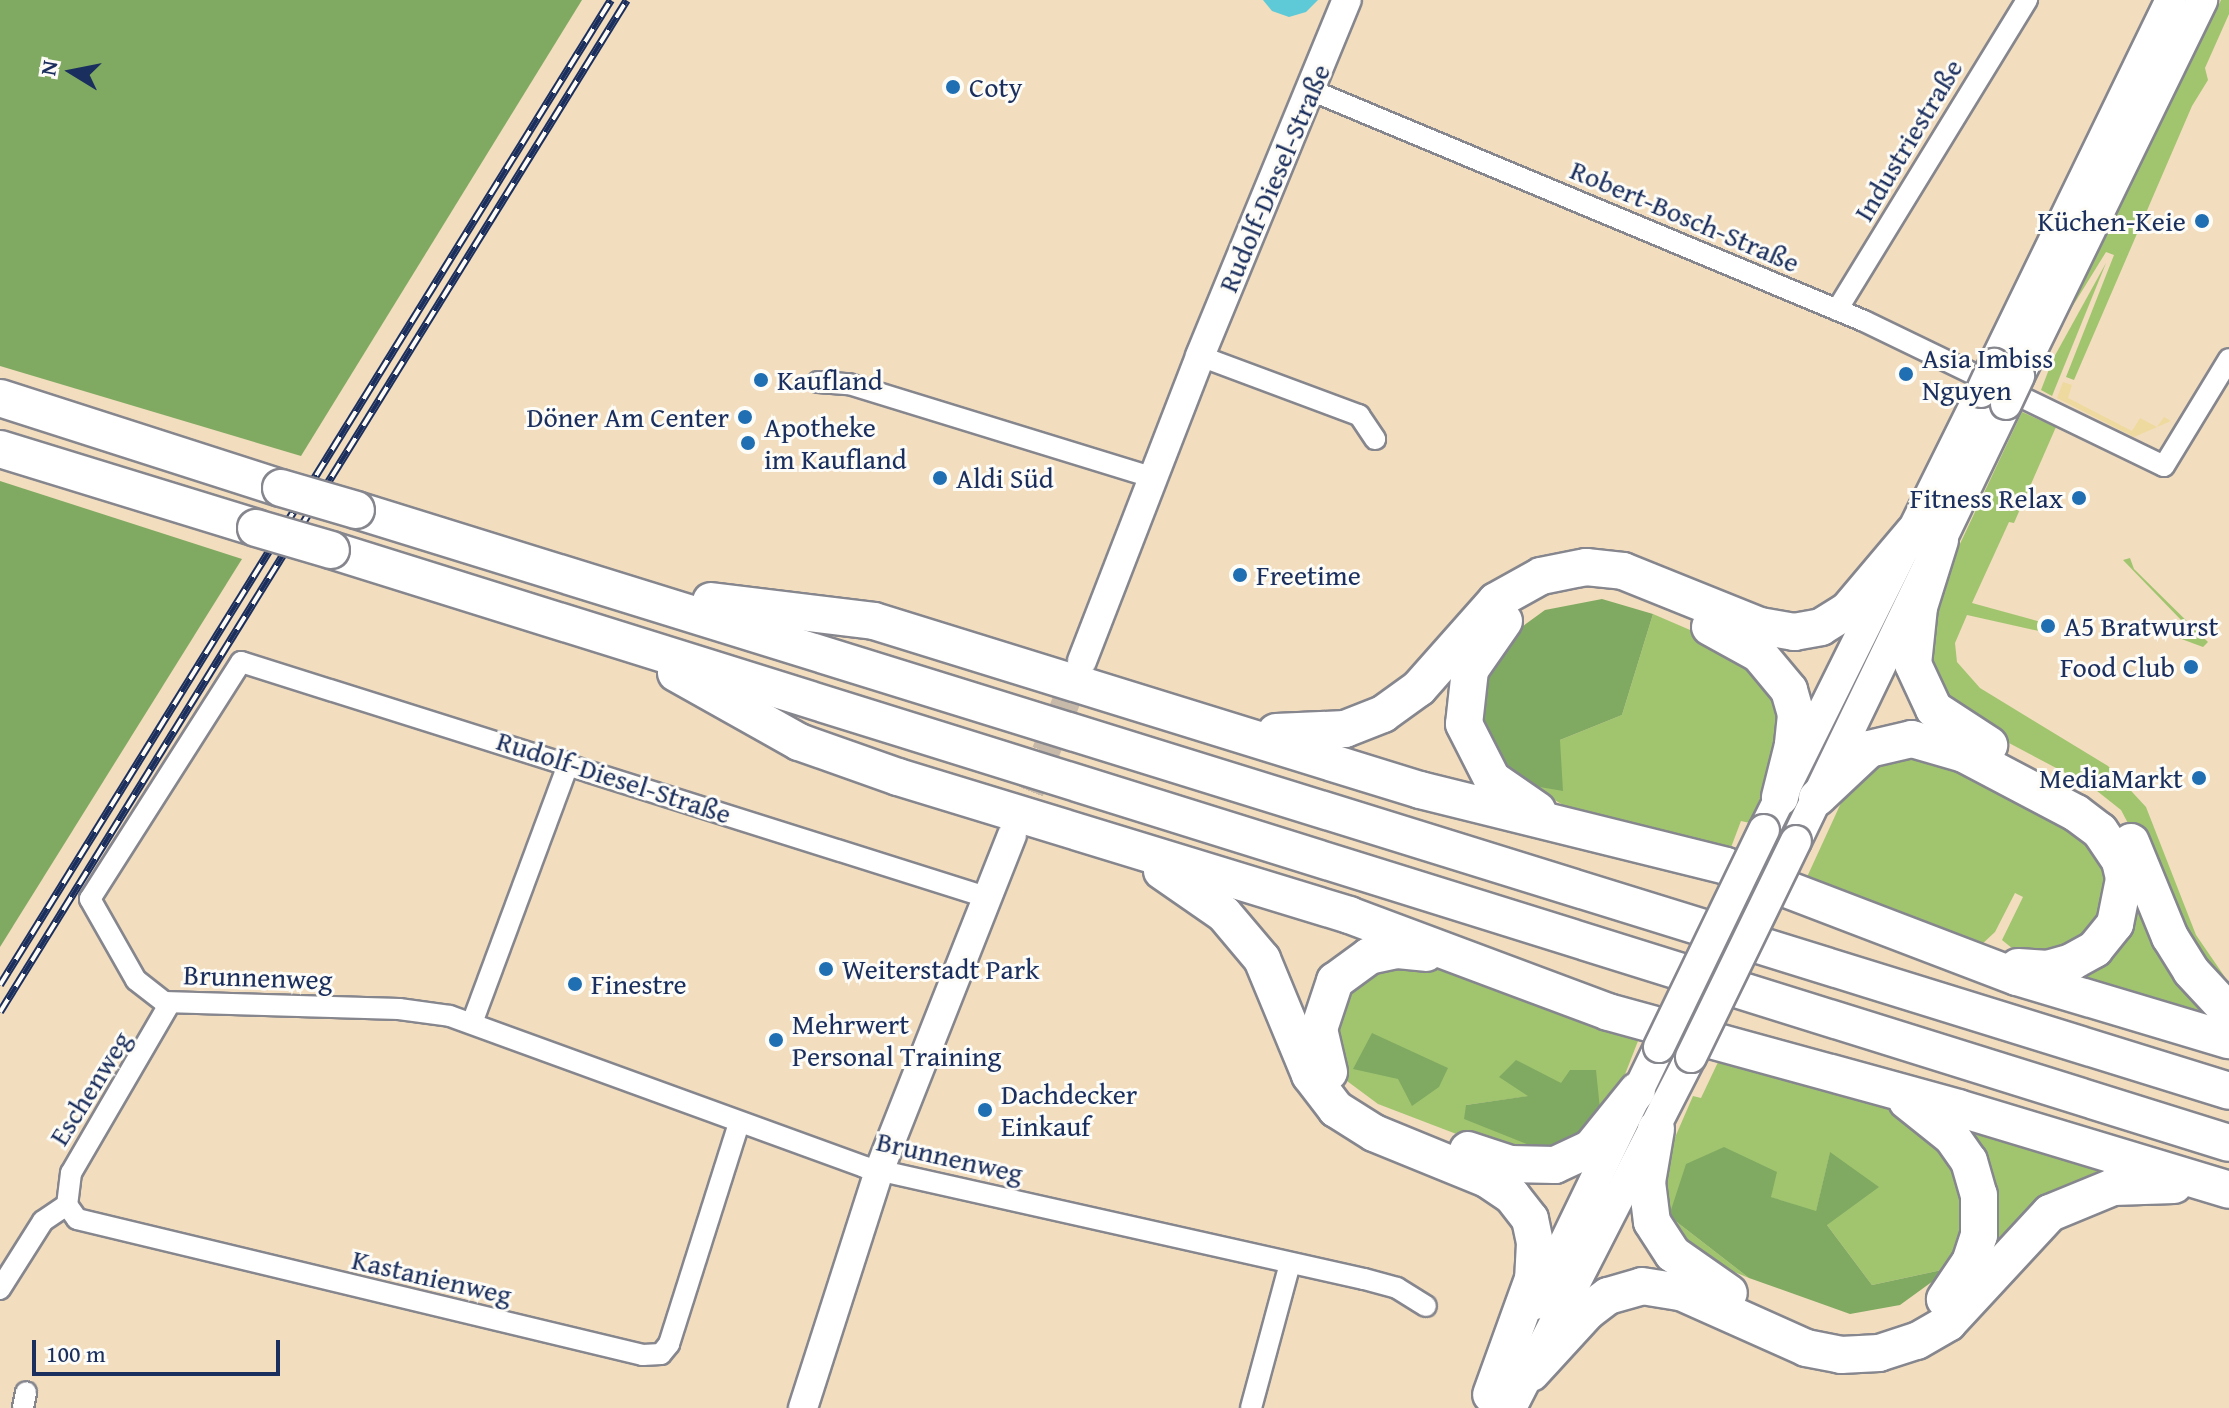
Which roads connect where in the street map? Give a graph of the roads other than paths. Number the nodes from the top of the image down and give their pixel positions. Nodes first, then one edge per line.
1 (1347, 0) edge
2 (2027, 0) edge
3 (2171, 0) edge
4 (2202, 0) edge
5 (1313, 91) junction
6 (1837, 310) junction
7 (1200, 356) junction
8 (2229, 359) edge
9 (818, 382) dead end
10 (2006, 387) junction
11 (0, 398) edge
12 (1375, 439) dead end
13 (0, 449) edge
14 (1152, 477) junction
15 (1927, 536) junction
16 (606, 586) junction
17 (619, 640) junction
18 (1082, 661) tunnel mouth
19 (241, 662) joint
20 (1171, 710) junction
21 (569, 762) junction
22 (1780, 797) junction
23 (1817, 798) junction
24 (1069, 829) junction
25 (1594, 834) junction
26 (1012, 835) tunnel mouth
27 (986, 897) junction
28 (1937, 944) junction
29 (1504, 974) junction
30 (170, 1003) junction
31 (2229, 1012) edge
32 (472, 1023) junction
33 (2229, 1040) edge
34 (1881, 1087) junction
35 (1637, 1091) junction
36 (2229, 1091) edge
37 (739, 1123) junction
38 (1656, 1129) junction
39 (2229, 1143) edge
40 (879, 1171) junction
41 (2229, 1192) edge
42 (67, 1205) junction
43 (1290, 1263) junction
44 (0, 1289) edge
45 (1426, 1306) dead end
46 (1531, 1373) junction
47 (1496, 1404) edge
48 (803, 1408) edge
49 (1251, 1408) edge

1 - 5 street, Rudolf-Diesel-Straße
2 - 6 street, Industriestraße
3 - 10 main road
4 - 10 main road
5 - 6 street, Robert-Bosch-Straße
5 - 7 street, Rudolf-Diesel-Straße
6 - 10 street, Robert-Bosch-Straße
7 - 12 street
7 - 14 street, Rudolf-Diesel-Straße
8 - 10 street, Robert-Bosch-Straße
9 - 14 street
10 - 15 main road
11 - 16 highway, bridge
13 - 17 highway, bridge
14 - 18 street, Rudolf-Diesel-Straße
15 - 20 highway
15 - 22 main road
15 - 23 main road
15 - 31 highway
16 - 20 highway
16 - 36 highway
17 - 24 highway
17 - 39 highway
19 - 21 street, Rudolf-Diesel-Straße
19 - 30 street, Brunnenweg
20 - 25 highway
21 - 27 street, Rudolf-Diesel-Straße
21 - 32 street
22 - 25 highway
22 - 35 main road, bridge
23 - 28 highway
23 - 38 main road, bridge
24 - 29 highway
24 - 47 highway
25 - 28 highway
26 - 27 street
27 - 40 street
28 - 33 highway
29 - 34 highway
29 - 35 highway
30 - 32 street, Brunnenweg
30 - 42 street, Eschenweg
32 - 37 street, Brunnenweg
34 - 38 highway
34 - 41 highway
35 - 47 main road
37 - 40 street, Brunnenweg
37 - 42 street, Kastanienweg
38 - 46 main road
40 - 43 street, Brunnenweg
40 - 48 street
41 - 46 highway
42 - 44 street
43 - 45 street, Brunnenweg
43 - 49 street
46 - 47 main road

